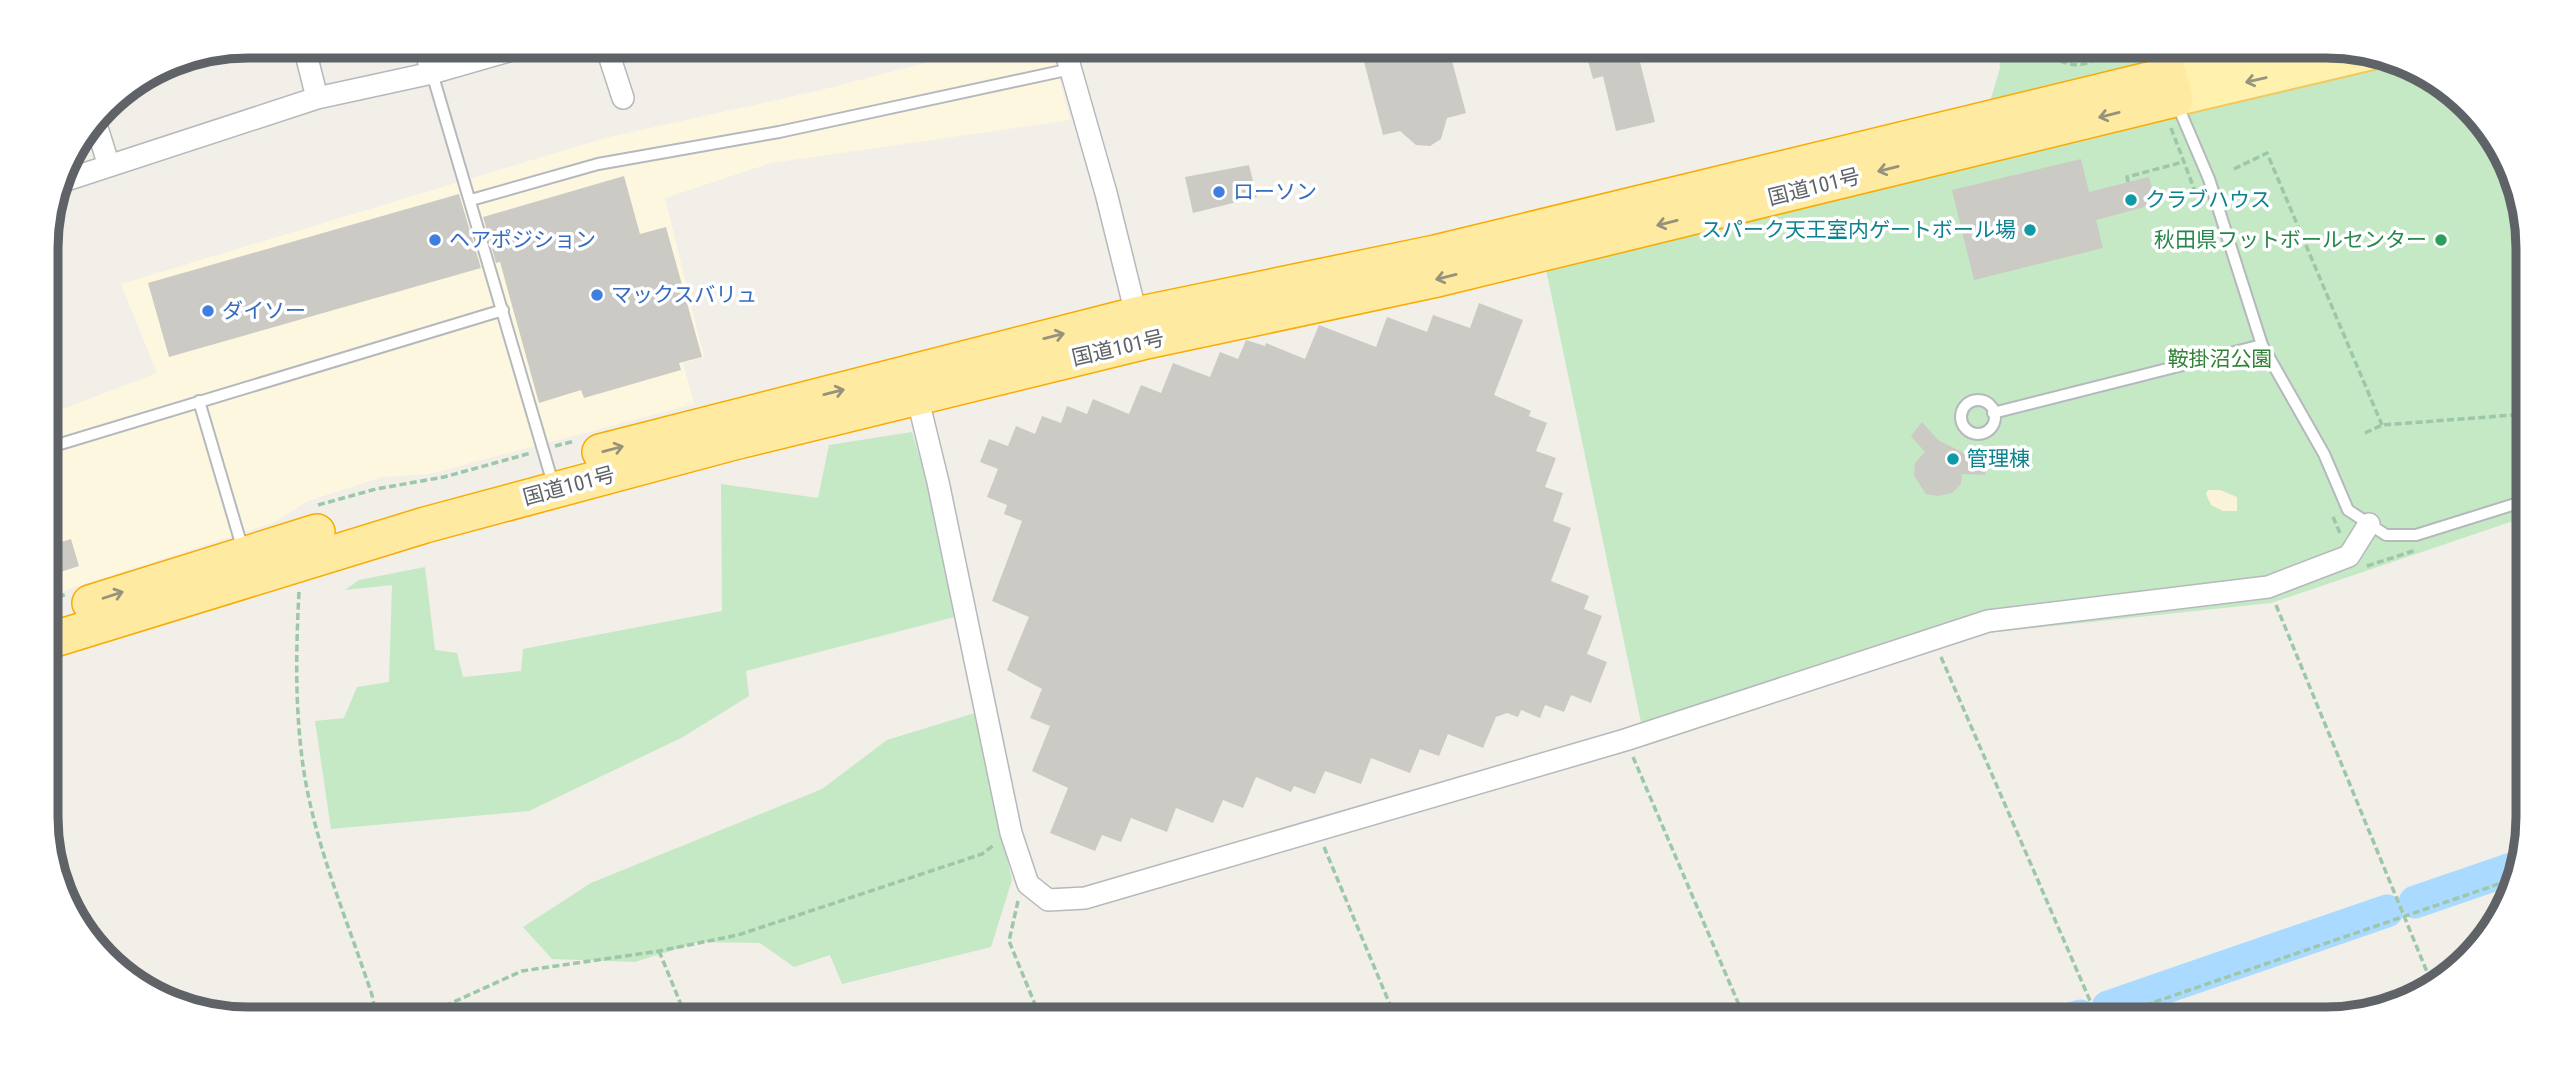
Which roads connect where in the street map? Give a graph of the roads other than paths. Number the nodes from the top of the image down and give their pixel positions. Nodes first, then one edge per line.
1 (307, 58) edge
2 (428, 58) edge
3 (468, 58) edge
4 (610, 58) edge
5 (1068, 58) edge
6 (2237, 58) edge
7 (2320, 58) edge
8 (1071, 69) junction
9 (432, 73) junction
10 (2168, 73) edge
11 (317, 98) junction
12 (623, 98) dead end
13 (98, 131) edge
14 (109, 166) junction
15 (71, 178) edge
16 (471, 200) junction
17 (503, 310) junction
18 (1139, 328) junction
19 (2262, 345) junction
20 (917, 396) junction
21 (199, 401) junction
22 (1993, 413) dead end
23 (58, 445) edge
24 (552, 478) junction
25 (2516, 504) edge
26 (2369, 524) junction
27 (244, 553) junction
28 (58, 613) edge
29 (58, 638) edge

1 - 11 street
2 - 9 street
3 - 9 street
4 - 12 street
5 - 8 street
6 - 10 main road
7 -> 10 main road
8 - 16 lane
8 - 18 street
9 - 11 street
9 - 16 lane
10 - 18 highway, 国道101号
10 - 19 lane
11 - 14 street
13 - 14 street
14 - 15 street
16 - 17 lane
17 - 21 lane
17 - 24 lane
18 - 20 highway, 国道101号
24 -> 18 highway, 国道101号
19 - 22 lane
19 - 26 lane
20 - 24 highway, 国道101号
20 - 26 street
21 - 23 lane
21 - 27 lane
24 - 27 highway, 国道101号
24 - 29 highway, 国道101号
25 - 26 lane
28 -> 27 highway, 国道101号

